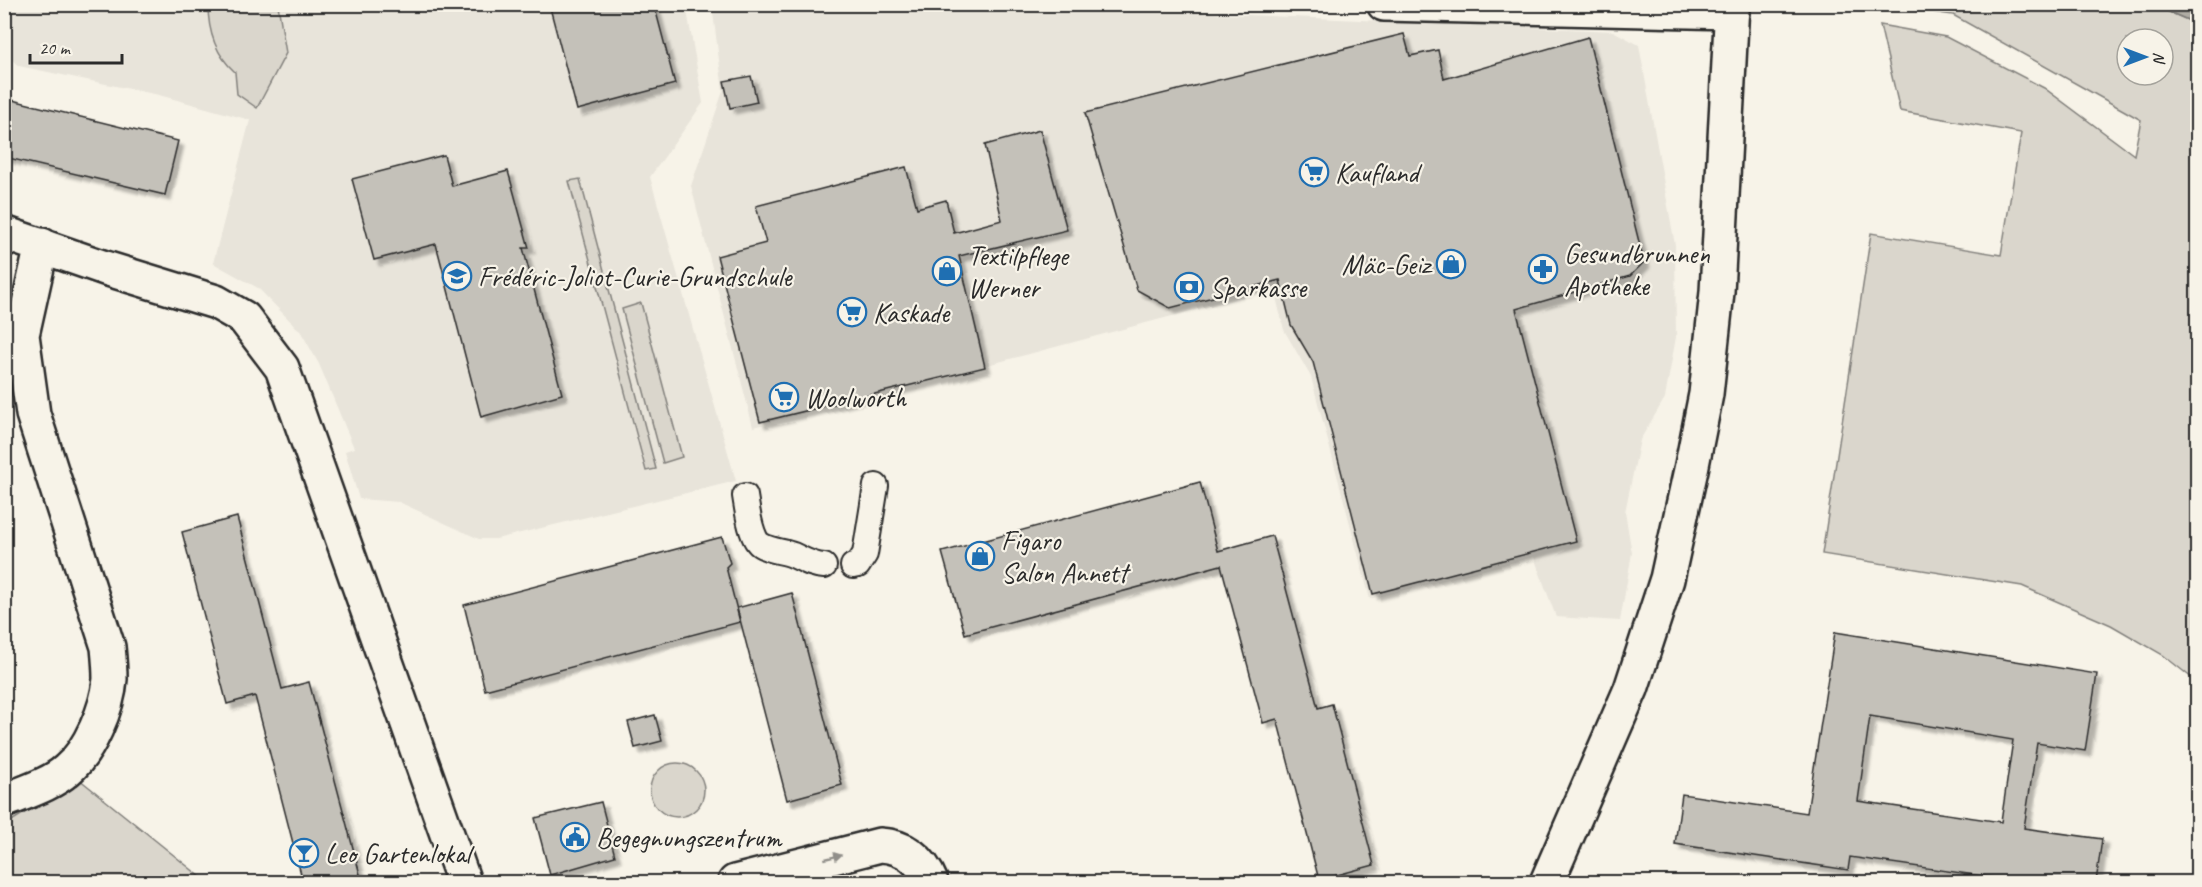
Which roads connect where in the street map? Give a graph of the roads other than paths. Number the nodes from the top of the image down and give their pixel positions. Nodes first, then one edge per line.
1 (1384, 4) edge
2 (1732, 8) edge
3 (4, 233) edge
4 (42, 245) junction
5 (13, 338) edge
6 (876, 486) dead end
7 (745, 496) dead end
8 (4, 801) edge
9 (464, 882) edge
10 (735, 882) edge
11 (931, 882) edge
12 (1547, 882) edge

1 - 2 street
2 - 12 street
3 - 4 street
4 - 5 street
4 - 9 street
5 - 8 street
6 - 7 street
10 -> 11 street

